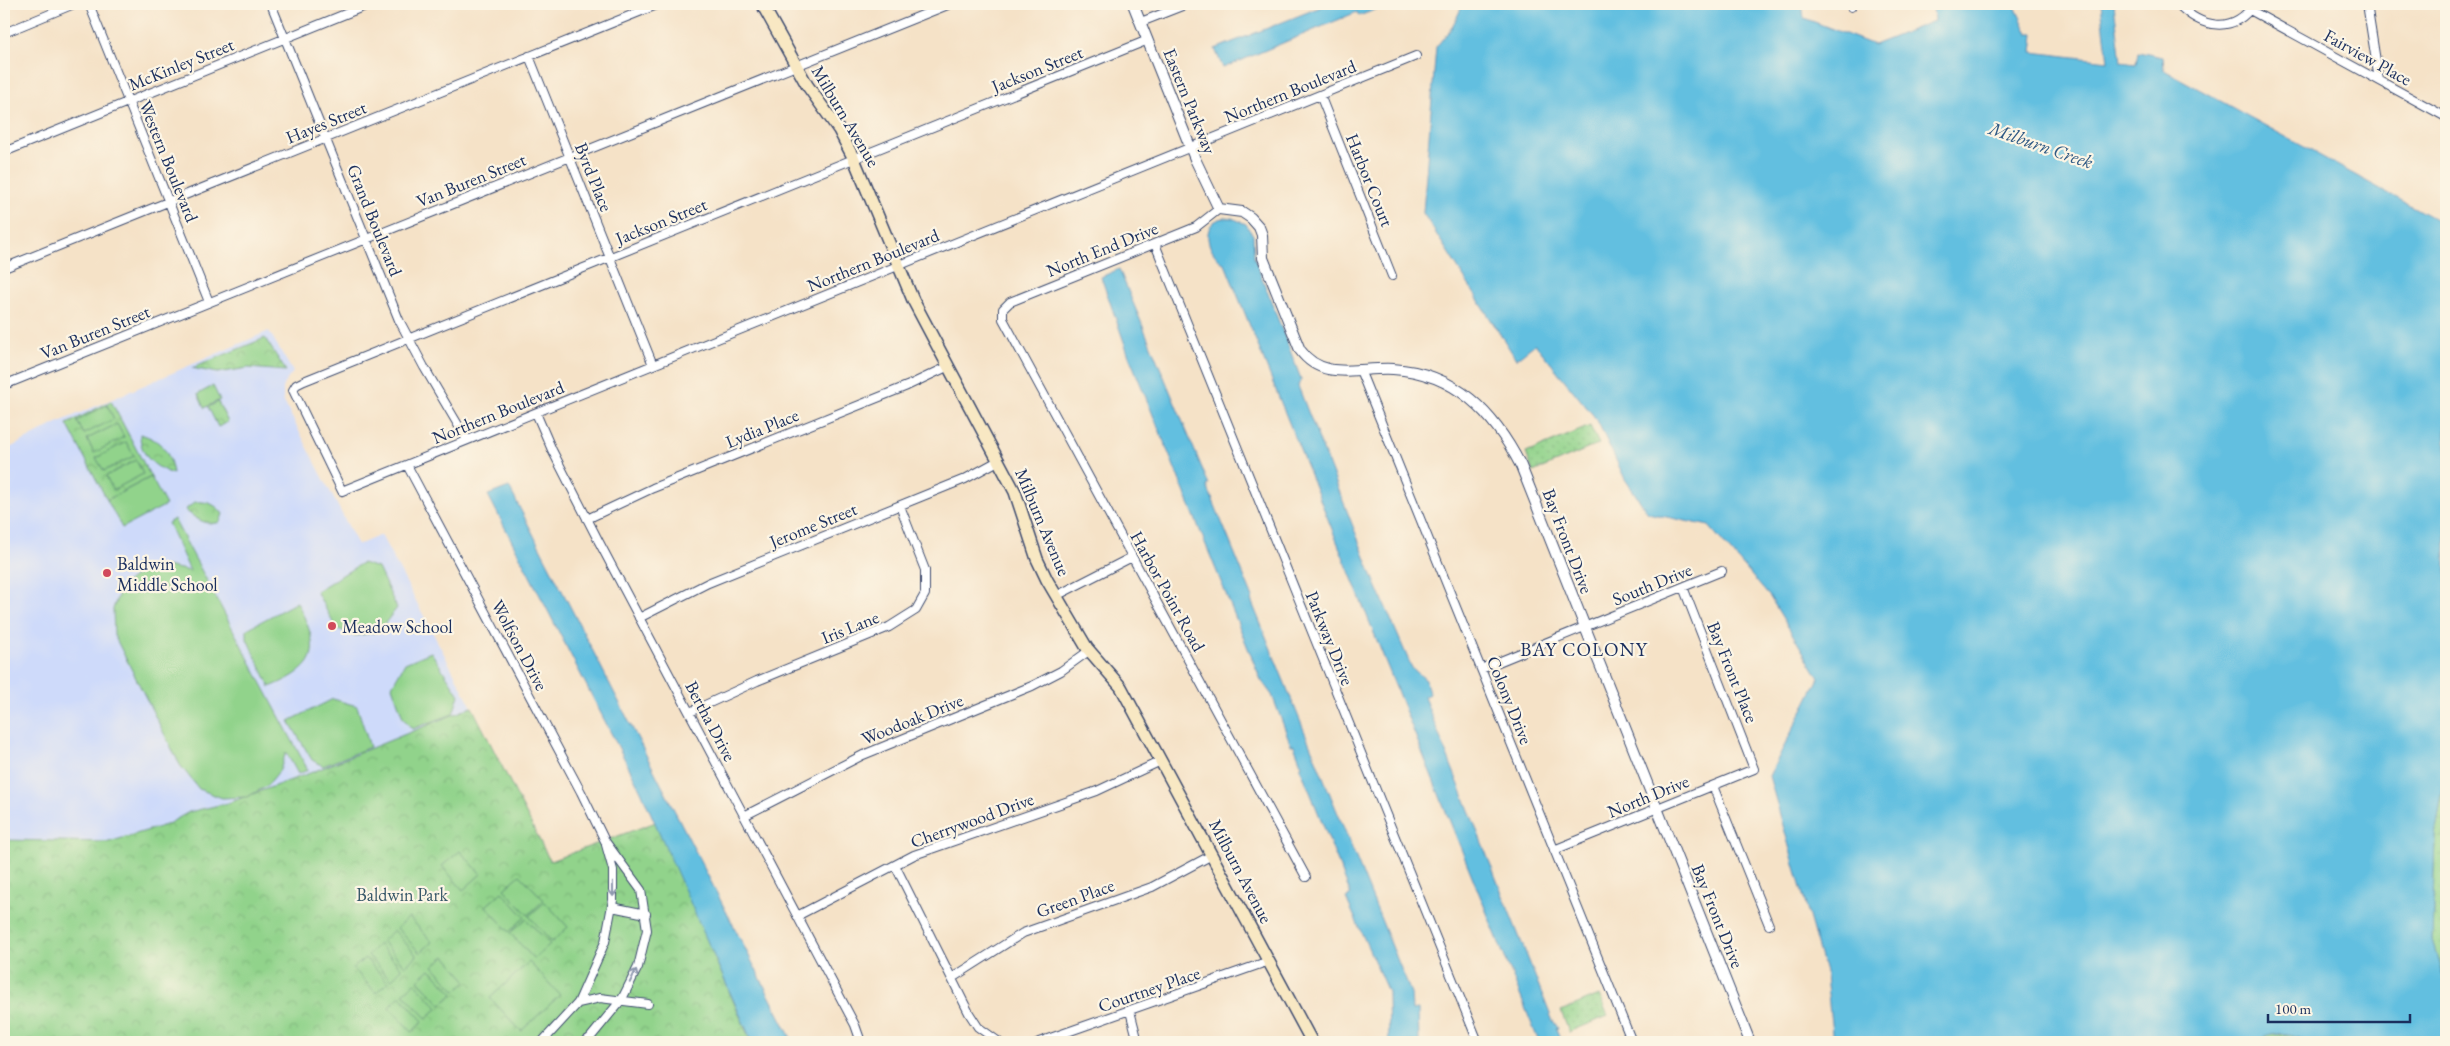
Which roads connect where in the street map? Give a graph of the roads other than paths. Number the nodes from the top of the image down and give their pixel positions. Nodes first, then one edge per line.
1 (74, 4) edge
2 (89, 4) edge
3 (271, 4) edge
4 (370, 4) edge
5 (659, 4) edge
6 (762, 4) edge
7 (950, 4) edge
8 (1133, 4) edge
9 (1187, 4) edge
10 (2178, 4) edge
11 (2367, 4) edge
12 (2252, 7) edge
13 (1141, 22) junction
14 (4, 33) edge
15 (285, 38) junction
16 (1148, 40) junction
17 (529, 56) junction
18 (1416, 56) dead end
19 (796, 65) junction
20 (2379, 80) junction
21 (1320, 95) junction
22 (129, 102) junction
23 (2446, 116) edge
24 (326, 138) junction
25 (1191, 147) junction
26 (4, 152) edge
27 (570, 157) junction
28 (854, 159) junction
29 (168, 202) junction
30 (1219, 209) junction
31 (366, 239) junction
32 (1155, 244) junction
33 (610, 257) junction
34 (899, 266) junction
35 (4, 268) edge
36 (1392, 276) dead end
37 (209, 302) junction
38 (1003, 319) joint
39 (410, 339) junction
40 (653, 365) junction
41 (948, 366) junction
42 (1360, 370) junction
43 (4, 385) edge
44 (536, 412) junction
45 (467, 440) junction
46 (998, 461) junction
47 (407, 465) junction
48 (342, 491) joint
49 (900, 506) junction
50 (587, 519) junction
51 (1132, 557) junction
52 (1722, 571) dead end
53 (1683, 587) junction
54 (1056, 596) junction
55 (639, 618) junction
56 (1584, 627) junction
57 (1090, 650) junction
58 (1481, 668) junction
59 (690, 712) junction
60 (1161, 761) junction
61 (1754, 769) joint
62 (1713, 786) junction
63 (1656, 809) junction
64 (744, 816) junction
65 (605, 841) junction
66 (1554, 850) junction
67 (1212, 856) junction
68 (896, 865) junction
69 (1306, 877) dead end
70 (612, 907) junction
71 (646, 914) junction
72 (797, 916) junction
73 (1769, 925) dead end
74 (1268, 961) junction
75 (952, 978) junction
76 (622, 999) junction
77 (578, 1003) junction
78 (648, 1004) dead end
79 (1130, 1012) junction
80 (542, 1042) edge
81 (584, 1042) edge
82 (862, 1042) edge
83 (999, 1042) edge
84 (1039, 1042) edge
85 (1138, 1042) edge
86 (1312, 1042) edge
87 (1478, 1042) edge
88 (1632, 1042) edge
89 (1750, 1042) edge

1 - 14 street
2 - 22 street, Western Boulevard
3 - 15 street, Grand Boulevard
4 - 15 street, McKinley Street
5 - 17 street, Hayes Street
6 - 19 main road, Milburn Avenue
7 - 19 street, Van Buren Street
8 - 13 street, Eastern Parkway
9 - 13 street
10 - 12 street
11 - 20 street
12 - 20 street, Fairview Place
13 - 16 street, Eastern Parkway
15 - 22 street, McKinley Street
15 - 24 street, Grand Boulevard
16 - 25 street, Eastern Parkway
16 - 28 street, Jackson Street
17 - 24 street, Hayes Street
17 - 27 street, Byrd Place
18 - 21 street, Northern Boulevard
19 - 27 street, Van Buren Street
19 - 28 main road, Milburn Avenue
20 - 23 street, Fairview Place
21 - 25 street, Northern Boulevard
21 - 36 street, Harbor Court
22 - 26 street, McKinley Street
22 - 29 street, Western Boulevard
24 - 29 street, Hayes Street
24 - 31 street, Grand Boulevard
25 - 30 street, Eastern Parkway
25 - 34 street, Northern Boulevard
27 - 31 street, Van Buren Street
27 - 33 street, Byrd Place
28 - 33 street, Jackson Street
28 - 34 main road, Milburn Avenue
29 - 35 street, Hayes Street
29 - 37 street, Western Boulevard
30 - 32 street, North End Drive
30 - 42 street, Bay Front Drive
31 - 37 street, Van Buren Street
31 - 39 street, Grand Boulevard
32 - 38 street, North End Drive
32 - 87 street, Parkway Drive
33 - 39 street, Jackson Street
33 - 40 street, Byrd Place
34 - 40 street, Northern Boulevard
34 - 41 main road, Milburn Avenue
37 - 43 street, Van Buren Street
38 - 51 street, Harbor Point Road
39 - 45 street, Grand Boulevard
39 - 48 street, Jackson Street
40 - 44 street, Northern Boulevard
41 - 46 main road, Milburn Avenue
41 - 50 street, Lydia Place
42 - 56 street, Bay Front Drive
42 - 58 street, Colony Drive
44 - 45 street, Northern Boulevard
44 - 50 street, Bertha Drive
45 - 47 street, Northern Boulevard
46 - 49 street, Jerome Street
46 - 54 main road, Milburn Avenue
47 - 48 street, Northern Boulevard
47 - 65 street, Wolfson Drive
49 - 55 street, Jerome Street
49 - 59 street, Iris Lane
50 - 55 street, Bertha Drive
51 - 54 street
51 - 69 street, Harbor Point Road
52 - 53 street, South Drive
53 - 56 street, South Drive
53 - 61 street, Bay Front Place
54 - 57 main road, Milburn Avenue
55 - 59 street, Bertha Drive
56 - 58 street, South Drive
56 - 63 street, Bay Front Drive
57 - 60 main road, Milburn Avenue
57 - 64 street, Woodoak Drive
58 - 66 street, Colony Drive
59 - 64 street, Bertha Drive
60 - 67 main road, Milburn Avenue
60 - 68 street, Cherrywood Drive
61 - 62 street, North Drive
62 - 63 street, North Drive
62 - 73 street
63 - 66 street, North Drive
63 - 89 street, Bay Front Drive
64 - 72 street, Bertha Drive
65 -> 70 street, Wolfson Drive
65 - 71 street, Wolfson Drive
66 - 88 street, Colony Drive
67 - 74 main road, Milburn Avenue
67 - 75 street, Green Place
68 - 72 street, Cherrywood Drive
68 - 75 street
70 - 71 street
70 - 77 street, Wolfson Drive
76 -> 71 street, Wolfson Drive
72 - 82 street, Bertha Drive
74 - 79 street, Courtney Place
74 - 86 main road, Milburn Avenue
75 - 83 street
76 - 77 street
76 - 78 street
76 - 81 street, Wolfson Drive
77 - 80 street, Wolfson Drive
79 - 84 street, Courtney Place
79 - 85 street

